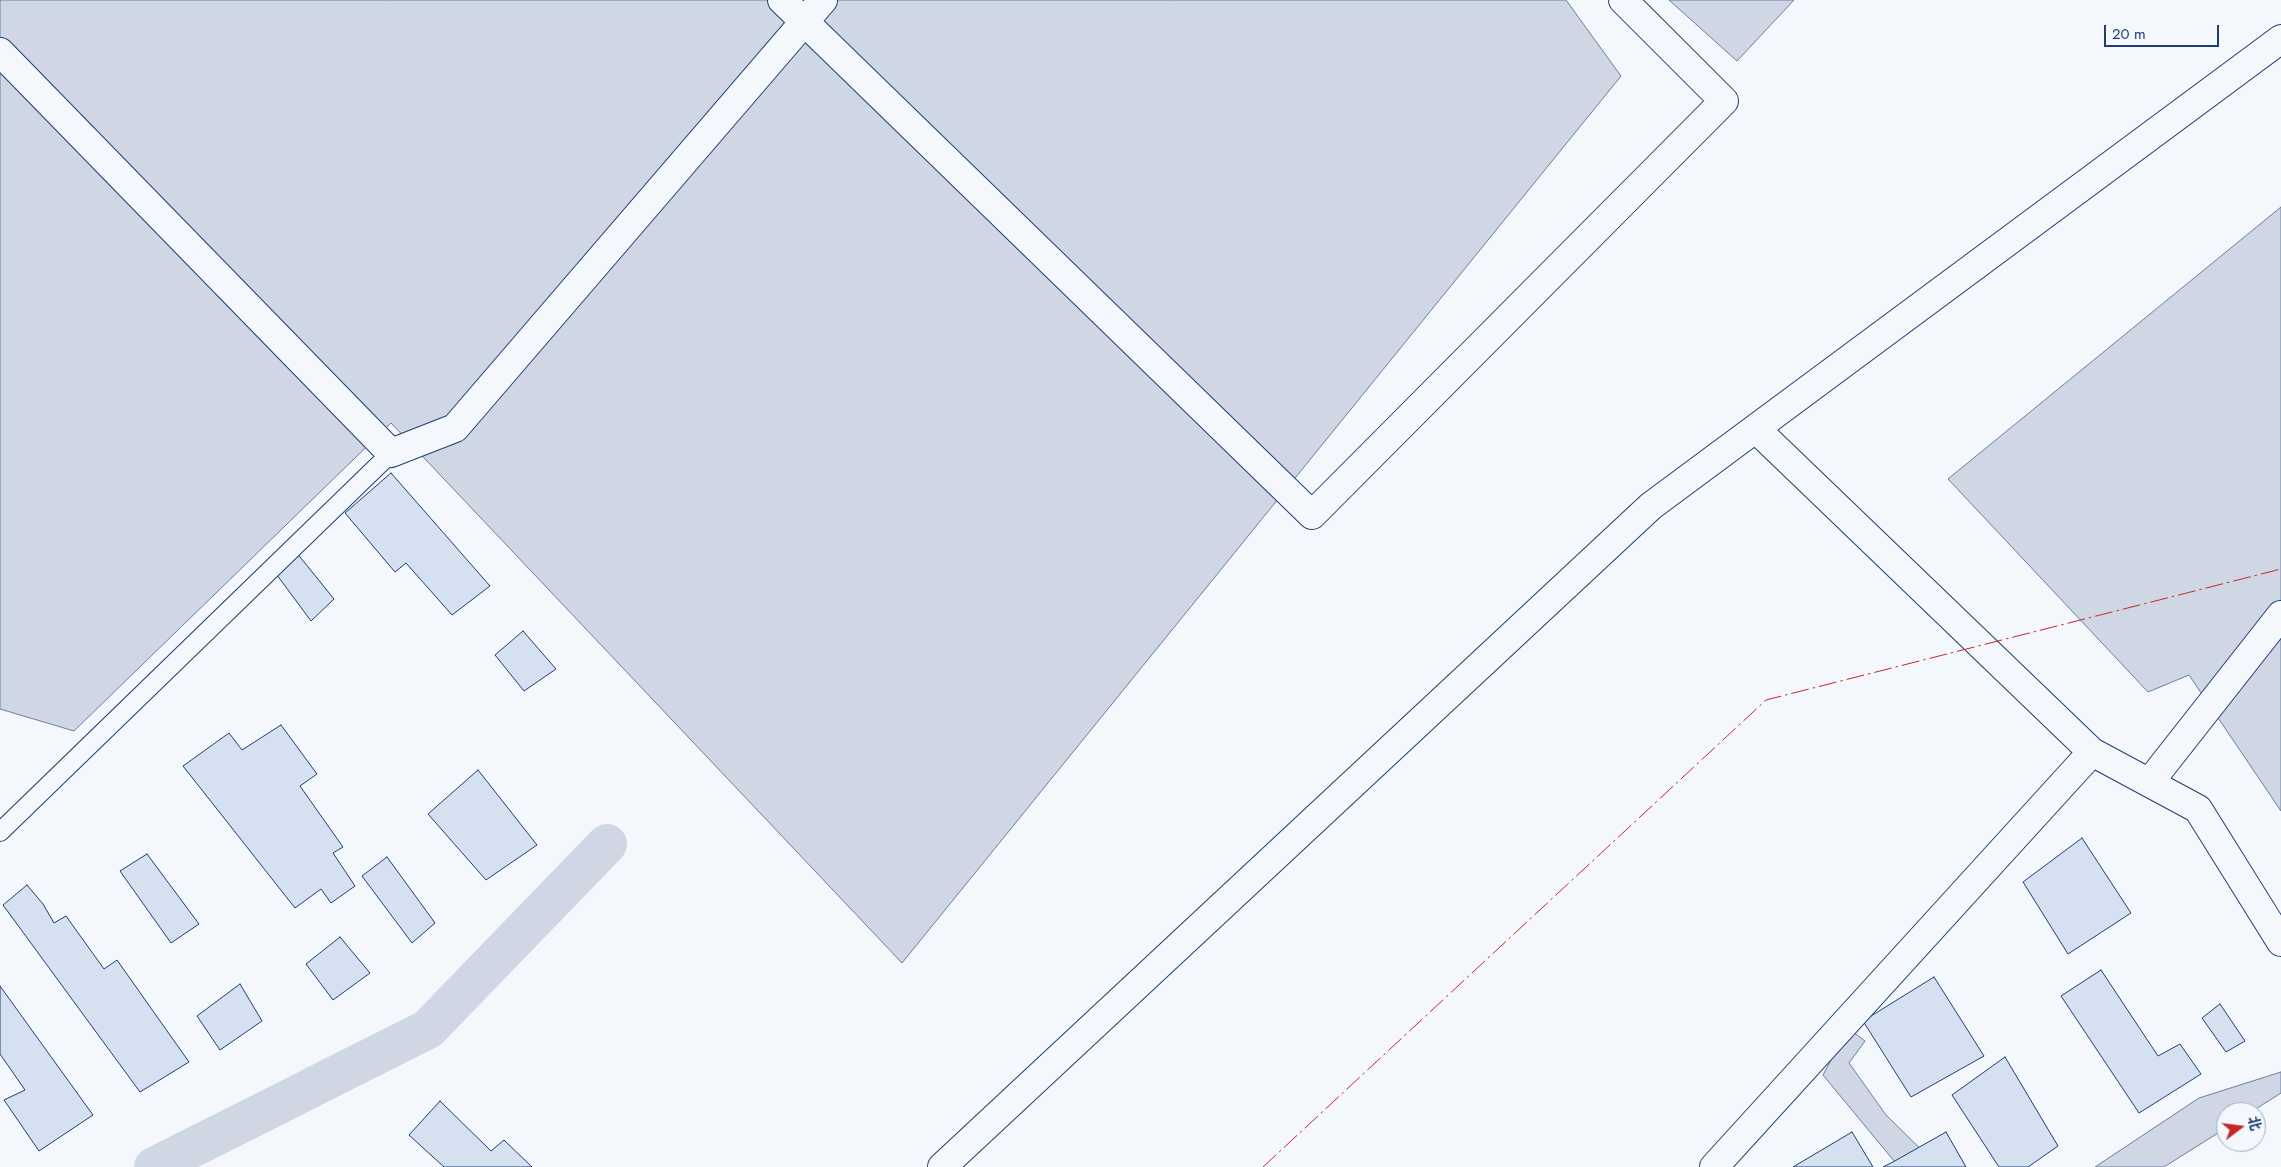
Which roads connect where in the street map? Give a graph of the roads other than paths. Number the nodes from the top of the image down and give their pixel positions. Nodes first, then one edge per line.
1 (782, 0) edge
2 (823, 0) edge
3 (1623, 0) edge
4 (804, 22) junction
5 (2281, 39) edge
6 (0, 52) edge
7 (1756, 429) junction
8 (390, 453) junction
9 (2281, 615) edge
10 (2092, 752) junction
11 (2156, 774) junction
12 (0, 832) edge
13 (2281, 923) edge
14 (2281, 942) edge
15 (942, 1167) edge
16 (1714, 1167) edge

1 - 4 street
2 - 4 street
3 - 4 street
4 - 8 street
5 - 7 street
6 - 8 street
7 - 10 street
7 - 15 street
8 - 12 lane
9 - 11 street
10 - 11 street
10 - 14 street
10 - 16 street
11 - 13 street

